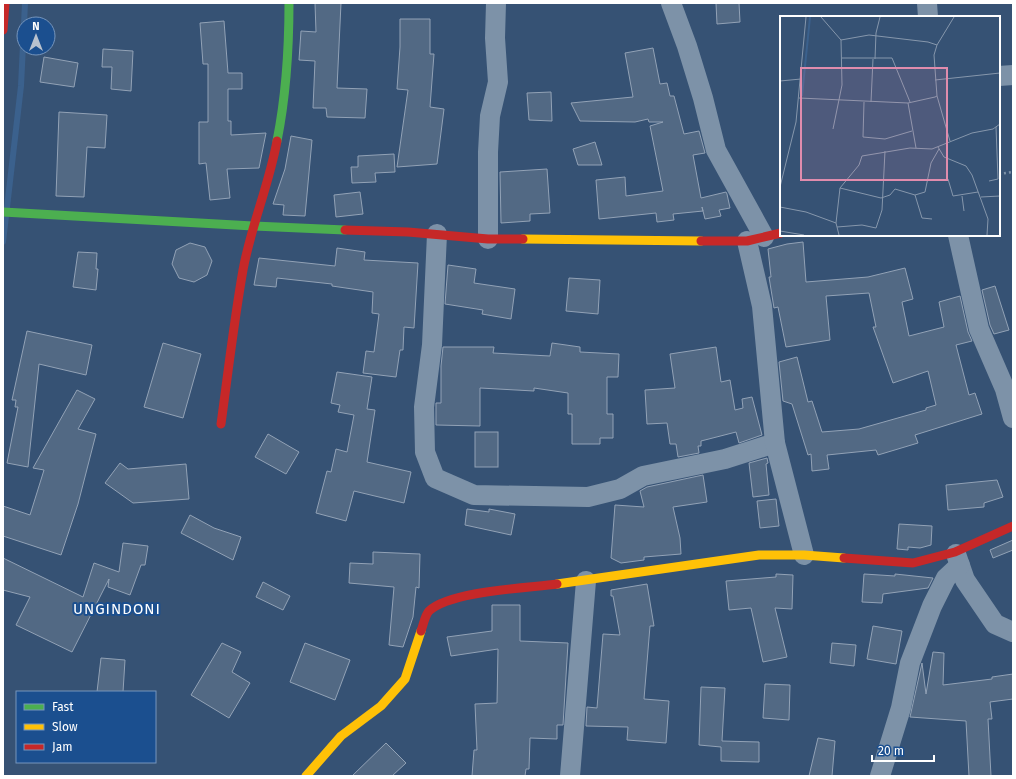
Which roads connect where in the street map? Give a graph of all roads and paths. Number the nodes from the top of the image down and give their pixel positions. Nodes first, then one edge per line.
1 (5, 3) edge
2 (289, 3) edge
3 (496, 3) edge
4 (671, 3) edge
5 (927, 3) edge
6 (928, 16) edge
7 (3, 30) edge
8 (1013, 74) edge
9 (1000, 76) edge
10 (1013, 172) edge
11 (1000, 174) edge
12 (3, 212) edge
13 (253, 226) junction
14 (437, 234) junction
15 (958, 236) edge
16 (764, 237) edge
17 (488, 239) junction
18 (1013, 418) edge
19 (221, 424) dead end
20 (775, 443) junction
21 (1013, 526) edge
22 (804, 555) junction
23 (958, 558) junction
24 (586, 582) junction
25 (1013, 632) edge
26 (306, 776) edge
27 (570, 776) edge
28 (880, 776) edge

1 - 7 street
2 - 13 street
3 - 17 street
4 - 16 street
5 - 6 street
8 - 9 street
10 - 11 path
12 - 13 street
13 - 14 street
13 - 19 street
14 - 17 street
14 - 20 street
15 - 18 street
16 - 17 street
16 - 20 street
20 - 22 street
21 - 23 street
22 - 23 street
22 - 24 street
23 - 25 street
23 - 28 street
24 - 26 street
24 - 27 street

